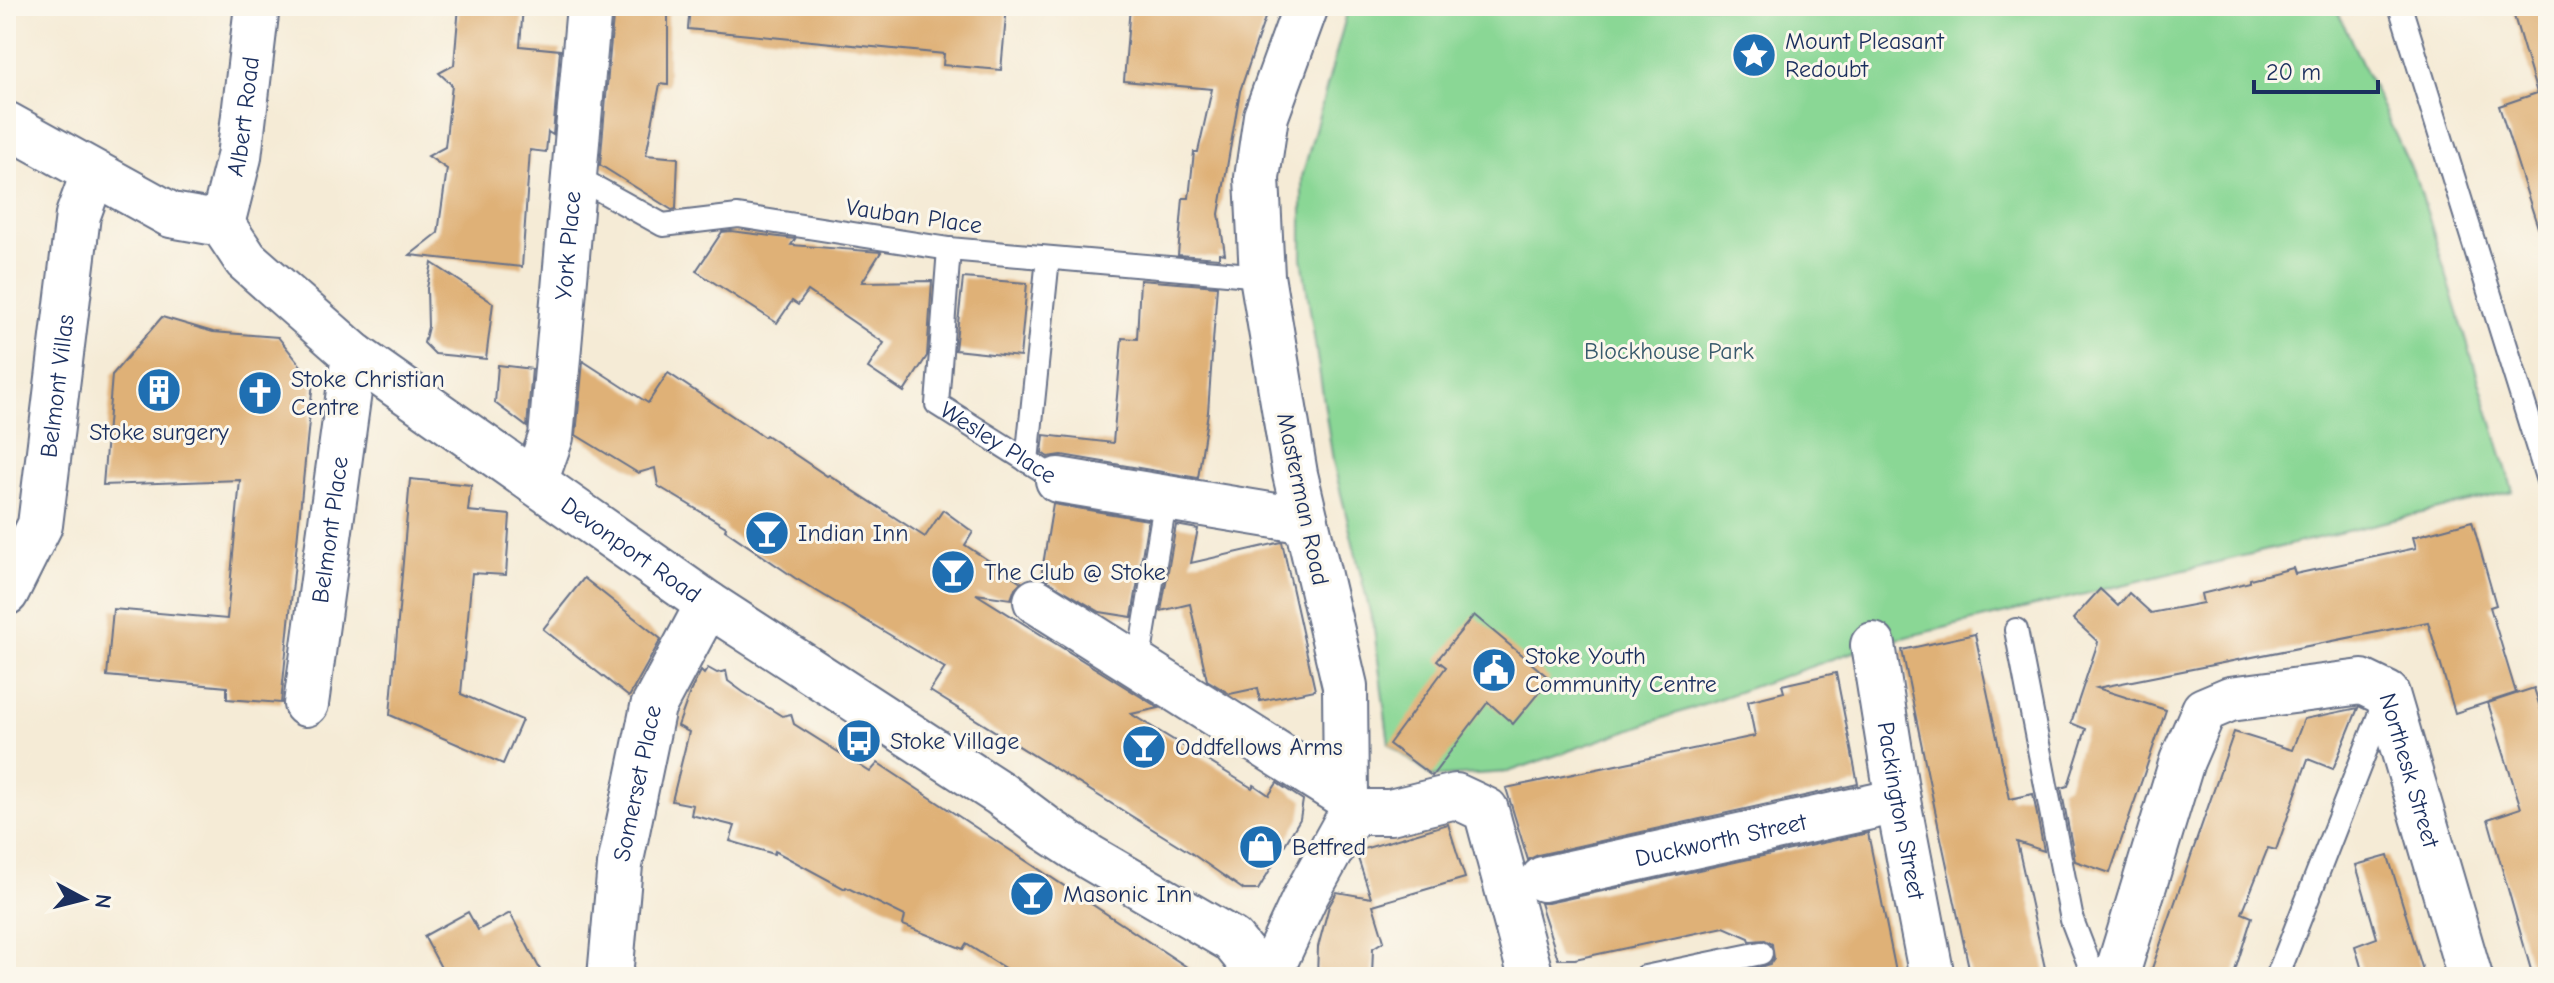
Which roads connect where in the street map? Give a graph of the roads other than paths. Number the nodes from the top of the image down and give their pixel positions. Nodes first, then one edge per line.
1 (257, 6) edge
2 (589, 6) edge
3 (1306, 6) edge
4 (2400, 6) edge
5 (6, 124) edge
6 (93, 174) junction
7 (573, 175) junction
8 (222, 224) junction
9 (949, 249) junction
10 (1048, 258) junction
11 (1262, 276) junction
12 (354, 355) junction
13 (1042, 470) junction
14 (2548, 481) edge
15 (535, 482) junction
16 (1166, 497) junction
17 (1306, 521) junction
18 (6, 593) edge
19 (1036, 601) dead end
20 (708, 604) junction
21 (2016, 630) dead end
22 (1873, 645) dead end
23 (1138, 666) junction
24 (2387, 694) junction
25 (306, 704) dead end
26 (1898, 801) junction
27 (1349, 804) junction
28 (1543, 879) dead end
29 (1761, 953) dead end
30 (610, 977) edge
31 (1265, 977) edge
32 (1531, 977) edge
33 (1645, 977) edge
34 (1932, 977) edge
35 (2094, 977) edge
36 (2116, 977) edge
37 (2277, 977) edge
38 (2470, 977) edge

1 - 8 street, Albert Road
2 - 7 street, York Place
3 - 11 street, Masterman Road
4 - 14 lane
5 - 6 street
6 - 8 street
6 - 18 street, Belmont Villas
7 - 9 lane, Vauban Place
7 - 15 street, York Place
8 - 12 street, Devonport Road
9 - 10 lane, Vauban Place
9 - 13 lane, Wesley Place
10 - 11 lane, Vauban Place
10 - 13 lane
11 - 17 street, Masterman Road
12 - 15 street, Devonport Road
12 - 25 street, Belmont Place
13 - 16 street, Wesley Place
15 - 20 street, Devonport Road
16 - 17 street, Wesley Place
16 - 23 lane
17 - 27 street, Masterman Road
19 - 23 street
20 - 30 street, Somerset Place
20 - 31 street, Devonport Road
21 - 35 lane
22 - 26 street, Packington Street
23 - 27 street
24 - 36 street, Northesk Street
24 - 37 lane
24 - 38 street, Northesk Street
26 - 28 street, Duckworth Street
26 - 34 street, Packington Street
27 - 31 street, Masterman Road
27 - 32 street
29 - 33 lane

